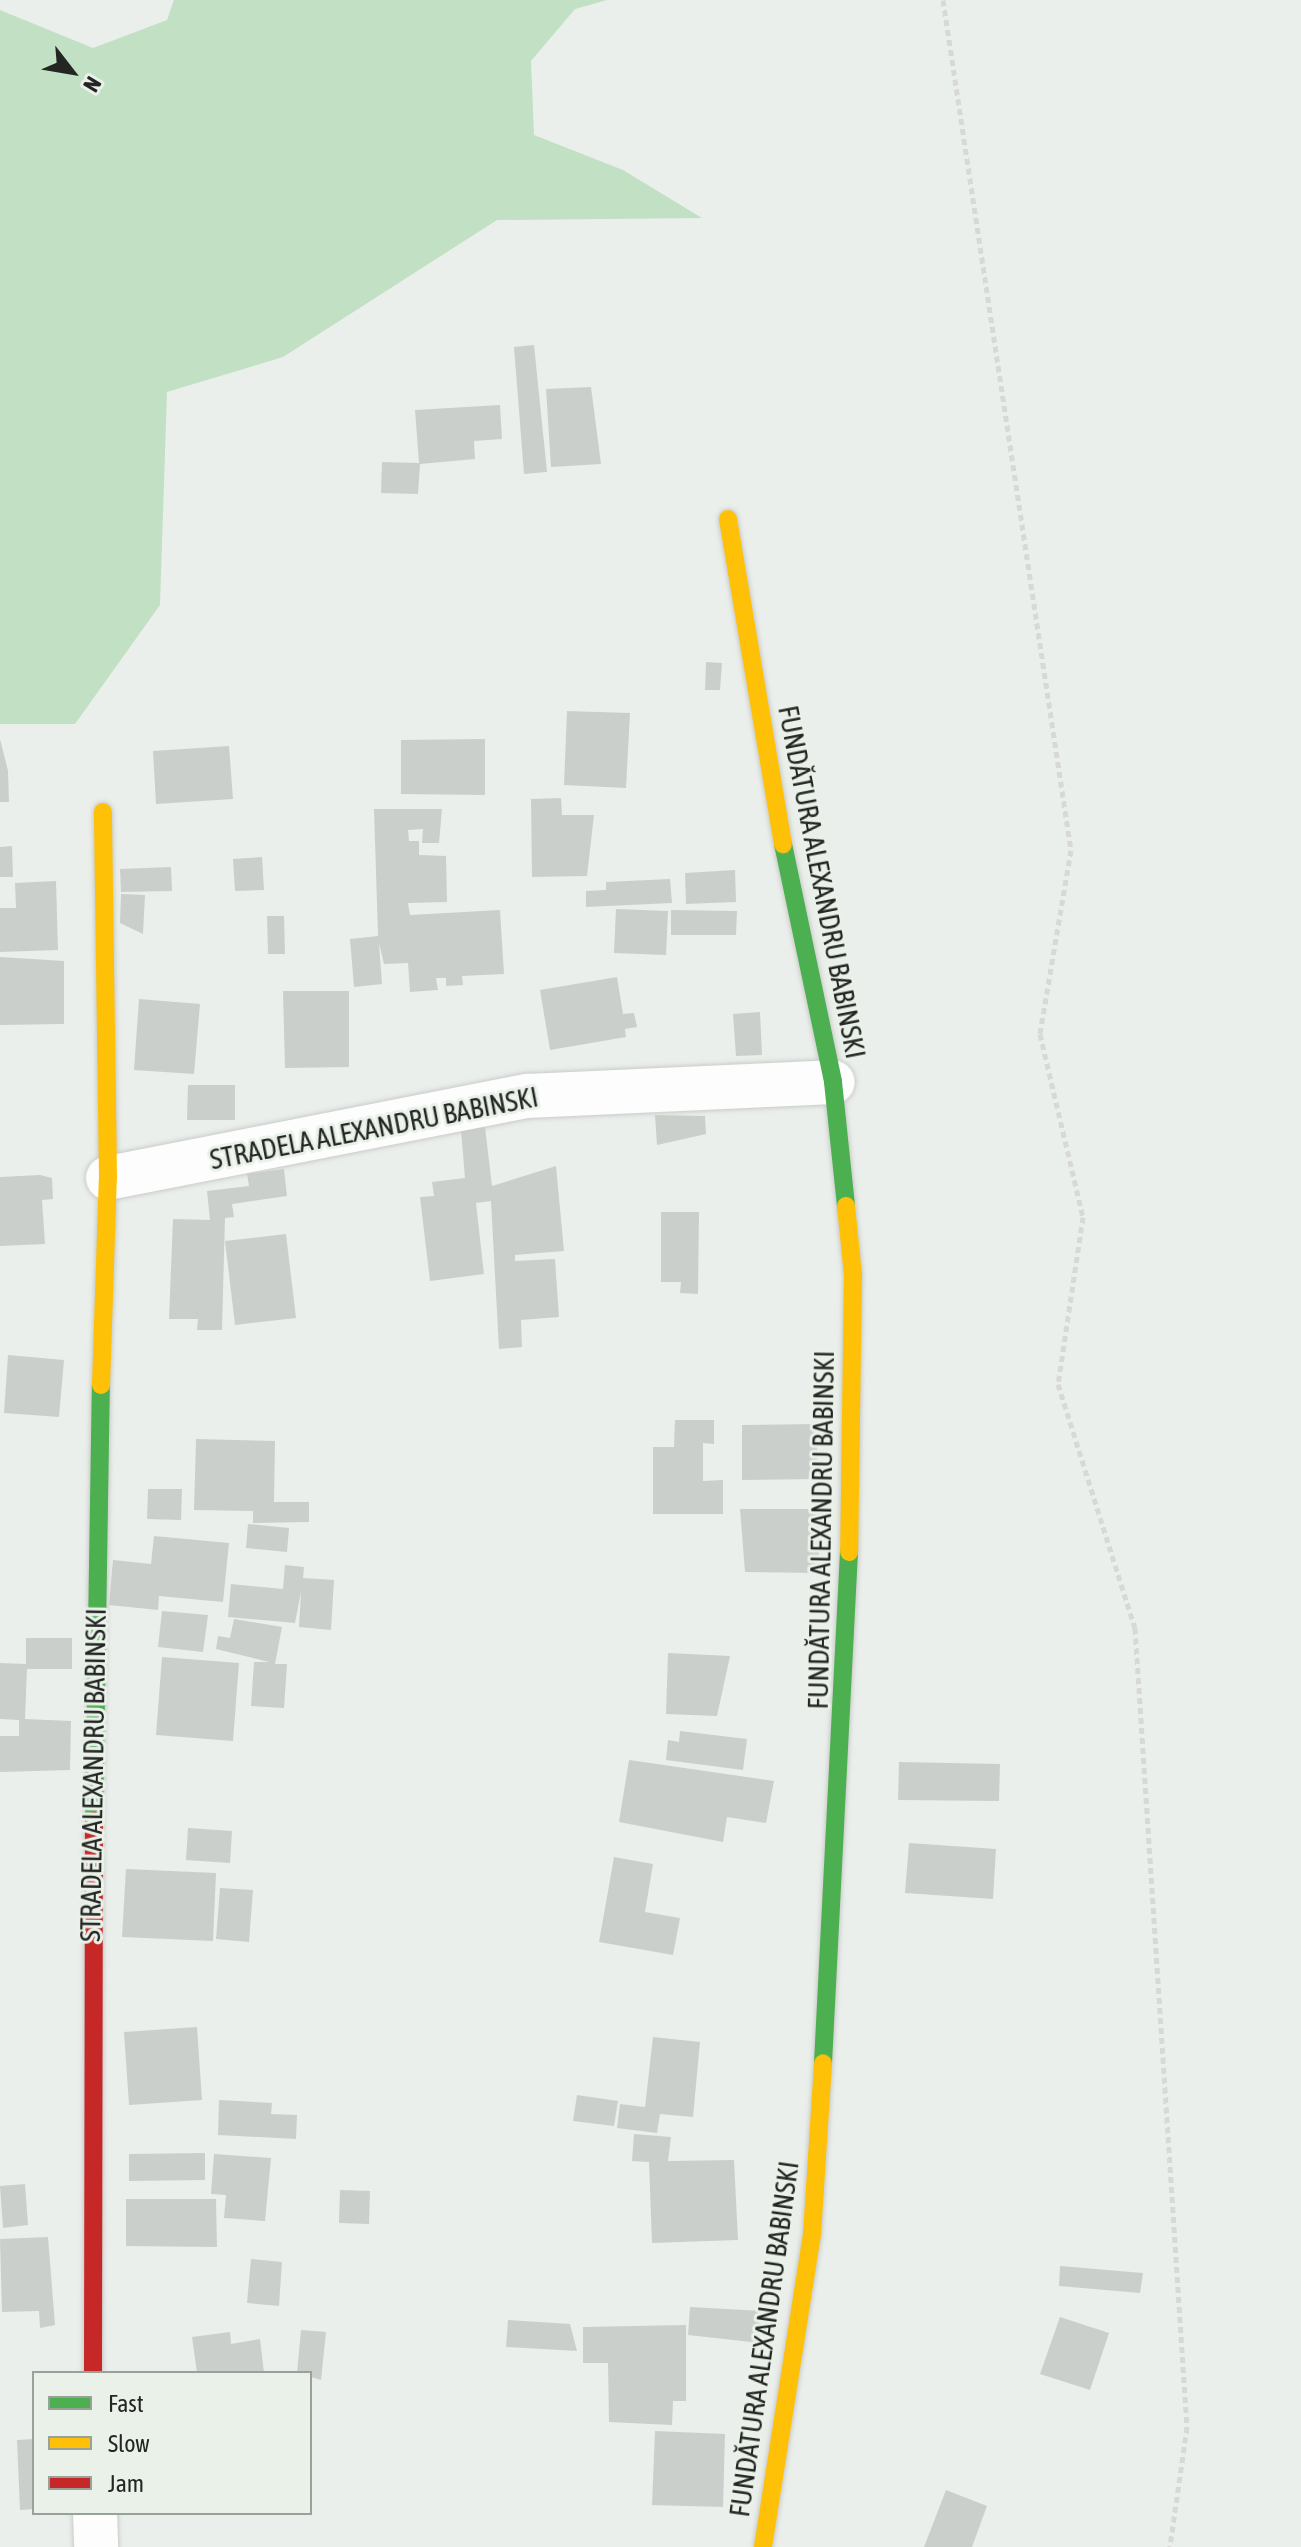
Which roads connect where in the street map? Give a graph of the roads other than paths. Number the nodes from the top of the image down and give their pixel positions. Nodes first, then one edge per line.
1 (728, 519) dead end
2 (103, 812) dead end
3 (833, 1082) junction
4 (108, 1178) junction
5 (93, 2371) edge
6 (95, 2515) edge
7 (96, 2547) edge
8 (763, 2547) edge

1 - 3 street, FUNDĂTURA ALEXANDRU BABINSKI
2 - 4 street, STRADELA ALEXANDRU BABINSKI
3 - 4 street, STRADELA ALEXANDRU BABINSKI
3 - 8 street, FUNDĂTURA ALEXANDRU BABINSKI
4 - 5 street, STRADELA ALEXANDRU BABINSKI
6 - 7 street

